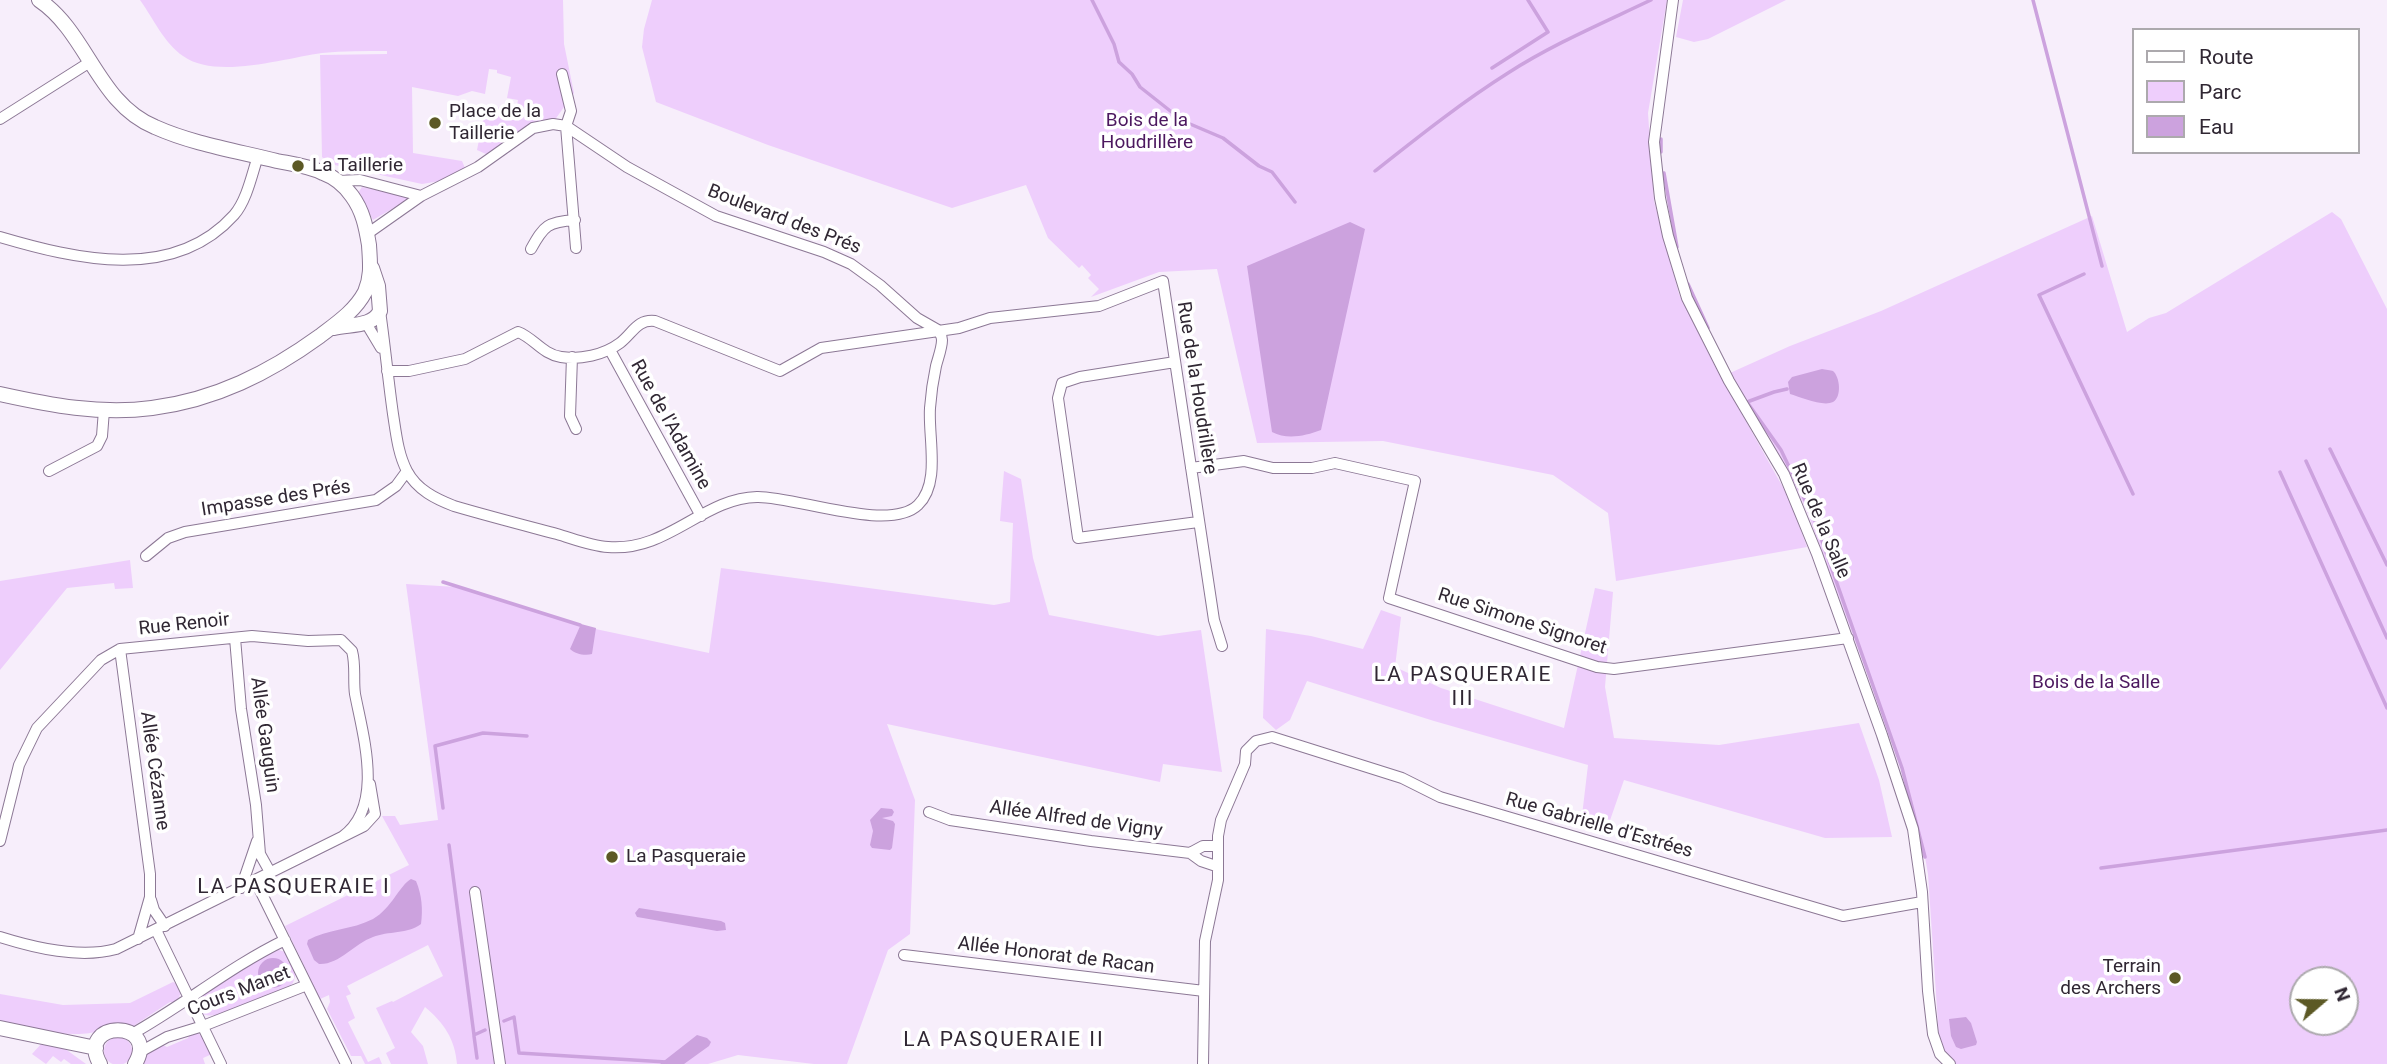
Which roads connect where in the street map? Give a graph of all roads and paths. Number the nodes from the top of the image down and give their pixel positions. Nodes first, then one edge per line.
1 (39, 0) edge
2 (1673, 0) edge
3 (90, 62) junction
4 (562, 74) dead end
5 (0, 119) edge
6 (566, 126) junction
7 (258, 156) junction
8 (337, 181) junction
9 (421, 196) junction
10 (575, 220) junction
11 (367, 234) junction
12 (0, 237) edge
13 (576, 248) dead end
14 (531, 249) dead end
15 (372, 267) junction
16 (357, 304) junction
17 (380, 311) junction
18 (366, 323) junction
19 (329, 329) junction
20 (938, 330) junction
21 (610, 349) junction
22 (384, 354) junction
23 (572, 358) junction
24 (1175, 362) junction
25 (387, 372) junction
26 (0, 394) edge
27 (104, 411) junction
28 (576, 429) dead end
29 (1191, 468) junction
30 (48, 471) dead end
31 (407, 471) junction
32 (701, 516) junction
33 (1198, 522) junction
34 (146, 555) dead end
35 (235, 638) junction
36 (1848, 638) junction
37 (1222, 646) dead end
38 (120, 649) junction
39 (368, 779) junction
40 (929, 812) dead end
41 (342, 837) junction
42 (258, 838) junction
43 (0, 839) edge
44 (1217, 846) junction
45 (1190, 853) junction
46 (1216, 866) junction
47 (270, 872) junction
48 (255, 880) junction
49 (241, 888) junction
50 (475, 892) dead end
51 (150, 897) junction
52 (1922, 902) junction
53 (160, 928) junction
54 (0, 937) edge
55 (138, 939) junction
56 (285, 940) junction
57 (904, 955) dead end
58 (307, 985) junction
59 (1204, 991) junction
60 (189, 999) junction
61 (202, 1026) junction
62 (0, 1028) edge
63 (132, 1034) junction
64 (96, 1048) junction
65 (137, 1058) edge
66 (100, 1064) edge
67 (221, 1064) edge
68 (346, 1064) edge
69 (500, 1064) edge
70 (1203, 1064) edge
71 (1950, 1064) edge

1 - 3 street
2 - 36 street, Rue de la Salle
3 - 5 street
3 - 7 street
4 - 6 street
6 - 9 street
6 - 10 street
6 - 20 street, Boulevard des Prés
7 - 8 street
7 - 12 street
8 - 9 street
8 - 11 street
9 - 11 street
10 - 13 street
10 - 14 street
11 - 15 street
15 - 16 street
15 - 17 street
16 - 17 street
16 - 18 street
16 - 19 street
17 - 18 street
17 - 22 street
18 - 19 street
18 - 22 street
19 - 27 street
20 - 21 street
20 - 24 street, Rue de la Houdrillère
20 - 32 street
21 - 23 street
21 - 32 street, Rue de l'Adamine
22 - 25 street
23 - 25 street
23 - 28 street
24 - 29 street, Rue de la Houdrillère
24 - 33 street
25 - 31 street
26 - 27 street
27 - 30 street
29 - 33 street, Rue de la Houdrillère
29 - 36 street, Rue Simone Signoret
31 - 32 street
31 - 34 street, Impasse des Prés
33 - 37 street, Rue de la Houdrillère
35 - 38 street, Rue Renoir
35 - 39 street, Rue Renoir
35 - 42 street, Allée Gauguin
36 - 52 street, Rue de la Salle
38 - 43 street, Rue Renoir
38 - 51 street, Allée Cézanne
39 - 41 street, Rue Renoir
39 - 41 street, Rue Renoir
40 - 45 street, Allée Alfred de Vigny
41 - 47 street
42 - 47 street, Allée Gauguin
42 - 49 street, Allée Gauguin
44 - 45 street
44 - 46 street
44 - 52 street, Rue Gabrielle d’Estrées
45 - 46 street, Allée Alfred de Vigny
46 - 59 street
47 - 48 street
48 - 49 street
48 - 56 street, Cours Manet
49 - 53 street
50 - 69 street
51 - 53 street, Allée Cézanne
51 - 55 street, Allée Cézanne
52 - 71 street, Rue de la Salle
53 - 55 street
53 - 60 street, Allée Cézanne
54 - 55 street
56 - 58 street, Cours Manet
56 - 60 street, Cours Manet
57 - 59 street, Allée Honorat de Racan
58 - 61 street, Cours Manet
58 - 68 street
59 - 70 street
60 - 61 street, Allée Cézanne
60 - 63 street, Cours Manet
61 - 65 street, Cours Manet
61 - 67 street, Allée Cézanne
62 - 64 street
63 - 64 street
63 - 65 street
64 - 66 street

